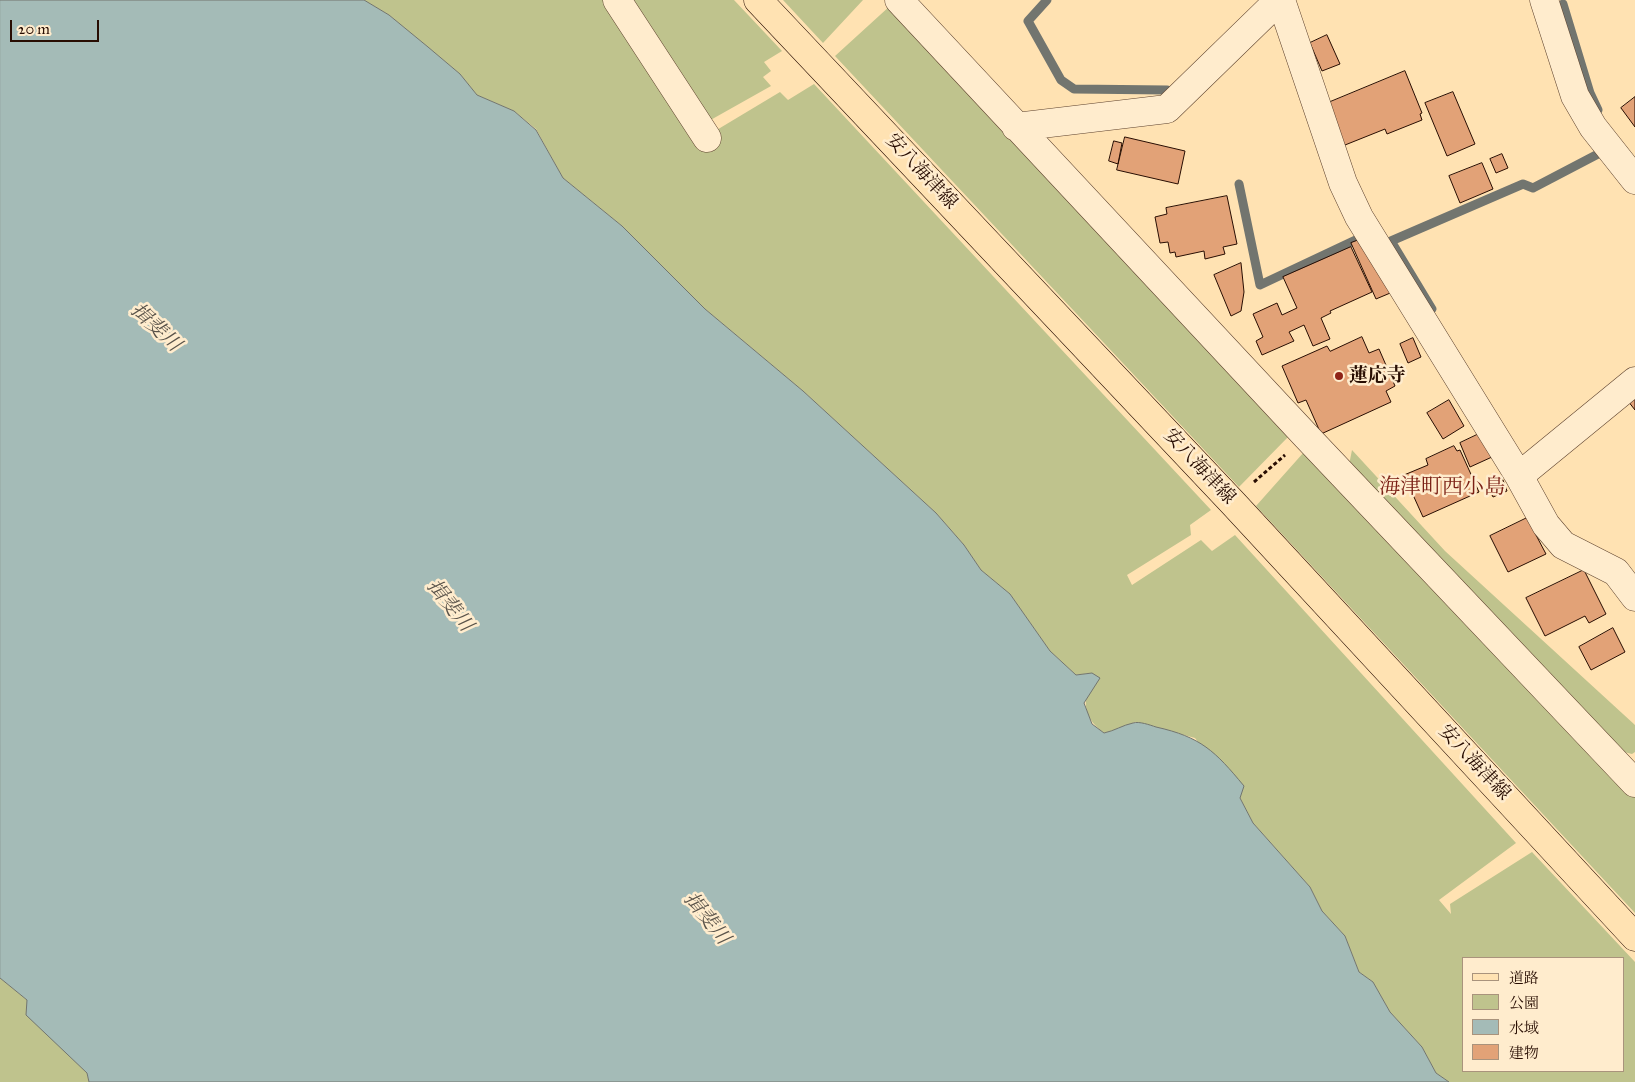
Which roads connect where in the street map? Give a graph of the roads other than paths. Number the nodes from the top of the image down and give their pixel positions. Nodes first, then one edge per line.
1 (617, 0) edge
2 (758, 0) edge
3 (899, 0) edge
4 (1280, 0) edge
5 (1544, 0) edge
6 (1016, 127) junction
7 (707, 138) dead end
8 (1635, 180) edge
9 (1635, 381) edge
10 (1519, 476) junction
11 (1635, 597) edge
12 (1634, 780) edge
13 (1635, 937) edge

1 - 7 street
2 - 13 main road, 安八海津線
3 - 6 street
4 - 6 street
4 - 10 street
5 - 8 street
6 - 12 street
9 - 10 street
10 - 11 street

